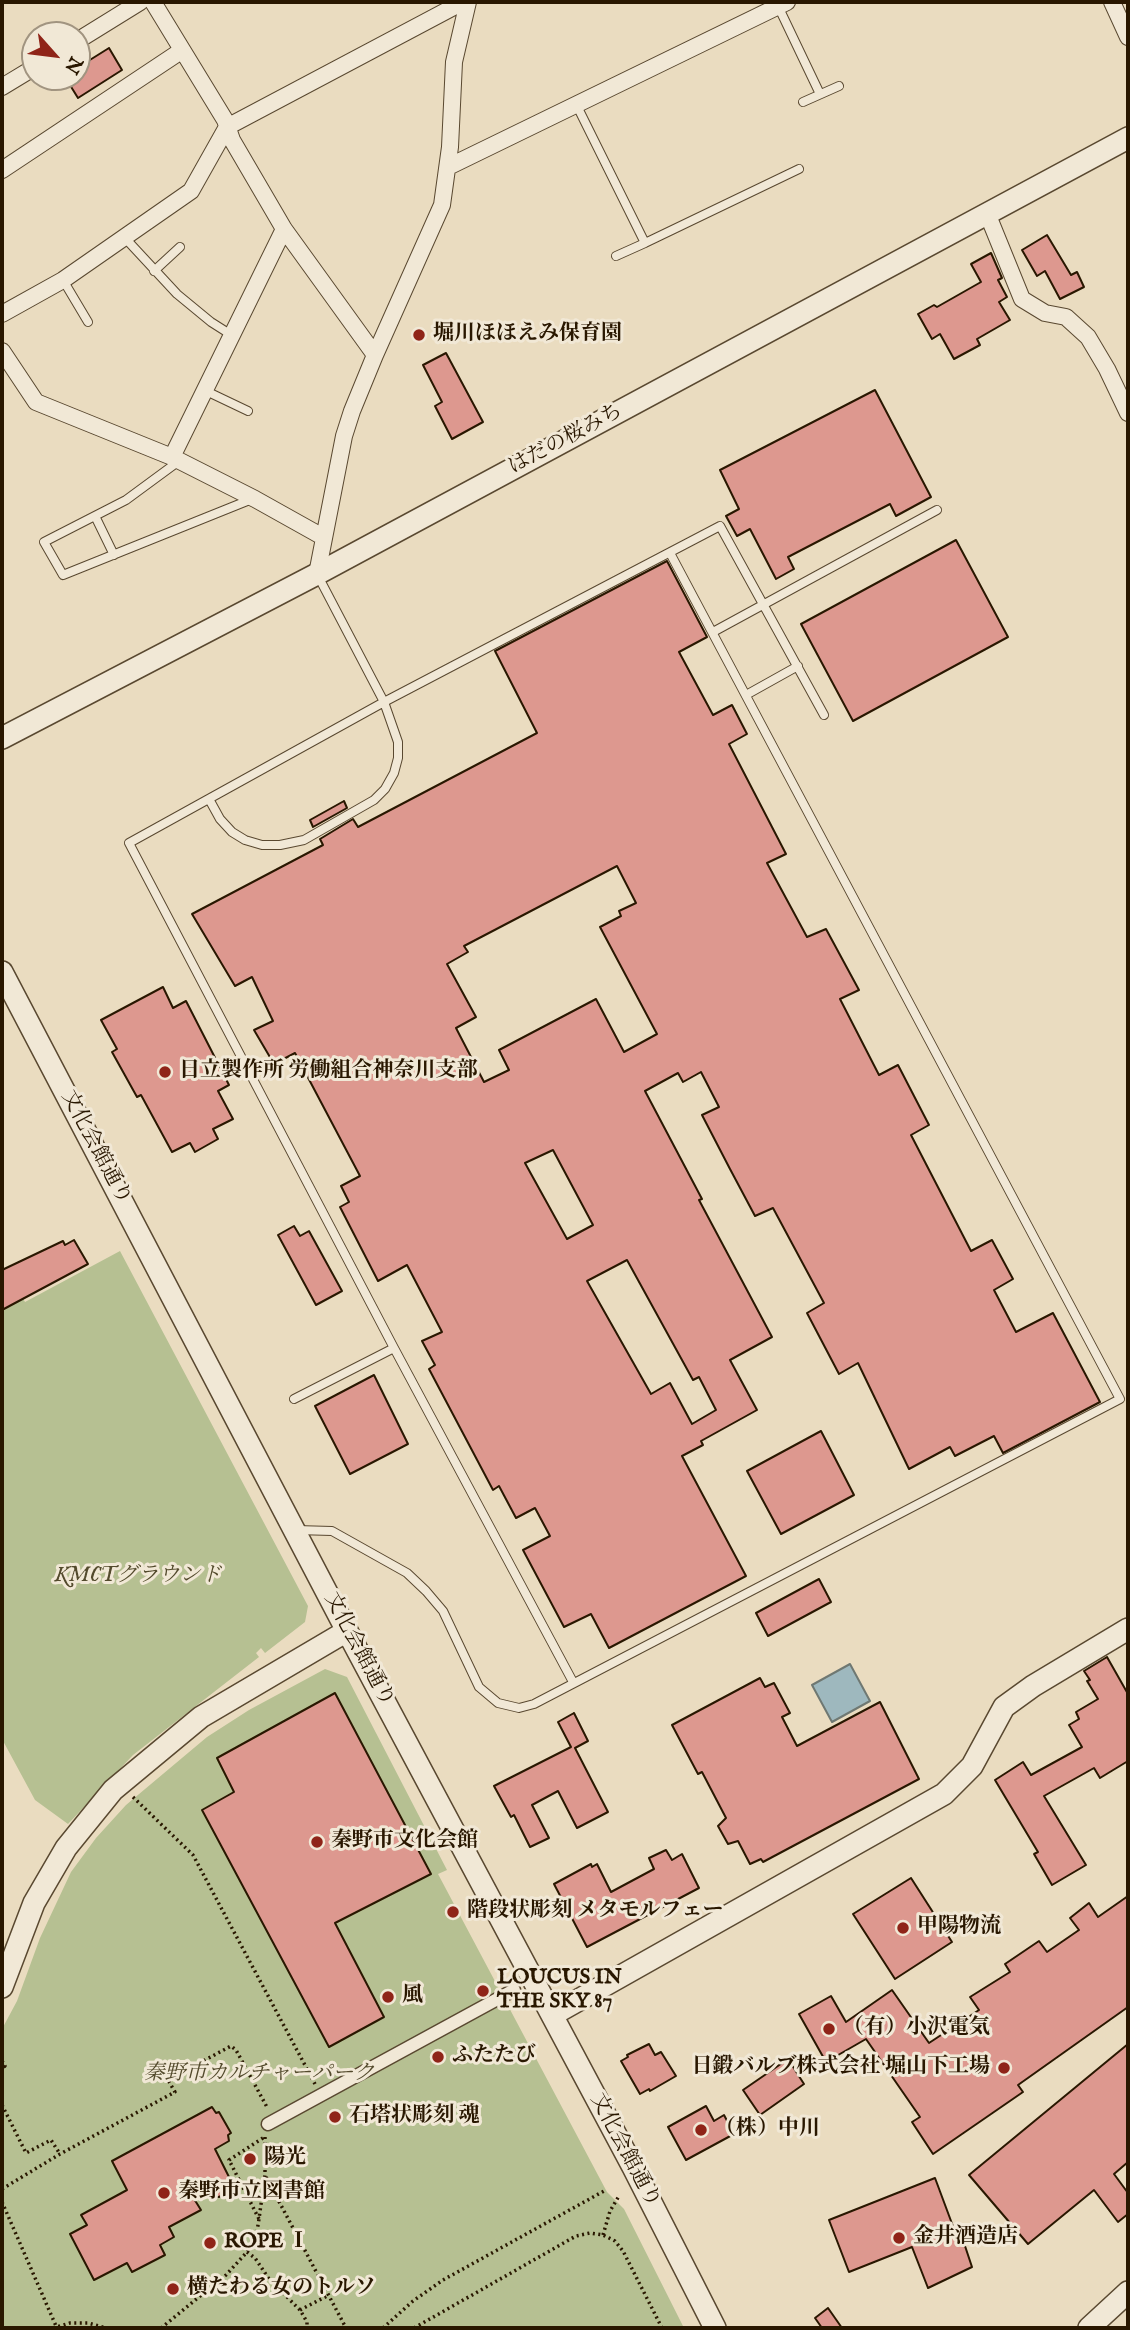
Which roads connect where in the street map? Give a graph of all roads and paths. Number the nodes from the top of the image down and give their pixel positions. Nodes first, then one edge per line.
1 (140, 2) edge
2 (153, 2) edge
3 (463, 2) edge
4 (468, 2) edge
5 (1112, 2) edge
6 (780, 3) edge
7 (91, 32) edge
8 (1128, 37) edge
9 (181, 51) junction
10 (21, 75) edge
11 (839, 86) dead end
12 (2, 87) edge
13 (820, 94) junction
14 (803, 103) dead end
15 (576, 106) junction
16 (227, 127) junction
17 (1128, 138) edge
18 (448, 167) junction
19 (799, 169) dead end
20 (2, 170) edge
21 (987, 213) junction
22 (284, 229) junction
23 (125, 238) junction
24 (645, 243) junction
25 (180, 247) dead end
26 (616, 256) dead end
27 (154, 271) junction
28 (64, 280) junction
29 (4, 307) edge
30 (88, 322) dead end
31 (233, 336) junction
32 (2, 351) edge
33 (374, 355) junction
34 (206, 391) junction
35 (248, 411) dead end
36 (1128, 413) edge
37 (175, 459) junction
38 (255, 499) junction
39 (937, 510) dead end
40 (95, 516) junction
41 (323, 537) junction
42 (670, 553) junction
43 (114, 555) junction
44 (317, 574) junction
45 (763, 604) junction
46 (713, 632) junction
47 (798, 666) junction
48 (746, 695) junction
49 (384, 702) junction
50 (824, 715) dead end
51 (2, 738) edge
52 (209, 799) junction
53 (2, 972) edge
54 (394, 1348) junction
55 (293, 1399) dead end
56 (296, 1531) junction
57 (1128, 1629) edge
58 (347, 1631) junction
59 (573, 1682) junction
60 (132, 1796) dead end
61 (2, 1987) edge
62 (514, 1990) dead end
63 (552, 2015) junction
64 (2, 2061) edge
65 (2, 2068) edge
66 (320, 2094) junction
67 (2, 2105) edge
68 (271, 2122) joint
69 (60, 2154) junction
70 (265, 2175) junction
71 (2, 2189) edge
72 (604, 2191) dead end
73 (619, 2196) dead end
74 (2, 2202) edge
75 (260, 2218) junction
76 (603, 2235) junction
77 (247, 2252) junction
78 (1128, 2292) edge
79 (329, 2295) junction
80 (300, 2311) junction
81 (54, 2327) edge
82 (106, 2328) edge
83 (161, 2328) edge
84 (307, 2328) edge
85 (346, 2328) edge
86 (383, 2328) edge
87 (414, 2328) edge
88 (662, 2328) edge
89 (715, 2328) edge
90 (1089, 2328) edge

1 - 7 street
2 - 9 street
3 - 16 street
4 - 18 street
5 - 8 street
6 - 13 lane
6 - 15 street
9 - 16 street
9 - 20 street
10 - 12 street
11 - 13 lane
13 - 14 lane
15 - 18 street
15 - 24 lane
16 - 22 street
16 - 23 street
17 - 21 street, はだの桜みち
18 - 33 street
19 - 24 lane
21 - 36 street
21 - 44 street, はだの桜みち
22 - 31 street
22 - 33 street
23 - 27 lane
23 - 28 street
24 - 26 lane
25 - 27 lane
27 - 31 lane
28 - 29 street
28 - 30 lane
31 - 34 street
32 - 37 street
33 - 41 street
34 - 35 lane
34 - 37 street
37 - 38 street
37 - 40 lane
38 - 41 street
38 - 43 lane
39 - 45 lane
40 - 43 lane
40 - 43 lane
41 - 44 street
42 - 45 lane
42 - 46 lane
42 - 49 lane
44 - 49 lane
44 - 51 street, はだの桜みち
45 - 46 lane
45 - 47 lane
46 - 48 lane
47 - 48 lane
47 - 50 lane
48 - 59 lane
49 - 52 lane
49 - 52 lane
52 - 54 lane
53 - 56 street, 文化会館通り
54 - 55 lane
54 - 59 lane
56 - 58 street, 文化会館通り
56 - 59 lane
57 - 63 street
58 - 61 street
58 - 63 street, 文化会館通り
60 - 66 path
62 - 66 street
63 - 89 street, 文化会館通り
64 - 65 path
66 - 68 street
67 - 69 path
68 - 69 path
69 - 71 path
70 - 75 path
70 - 75 path
70 - 79 path
72 - 86 path
73 - 76 path
74 - 81 path
75 - 77 path
76 - 87 path
76 - 88 path
77 - 80 path
77 - 83 path
78 - 90 street
79 - 80 path
79 - 85 path
80 - 84 path
81 - 82 path

